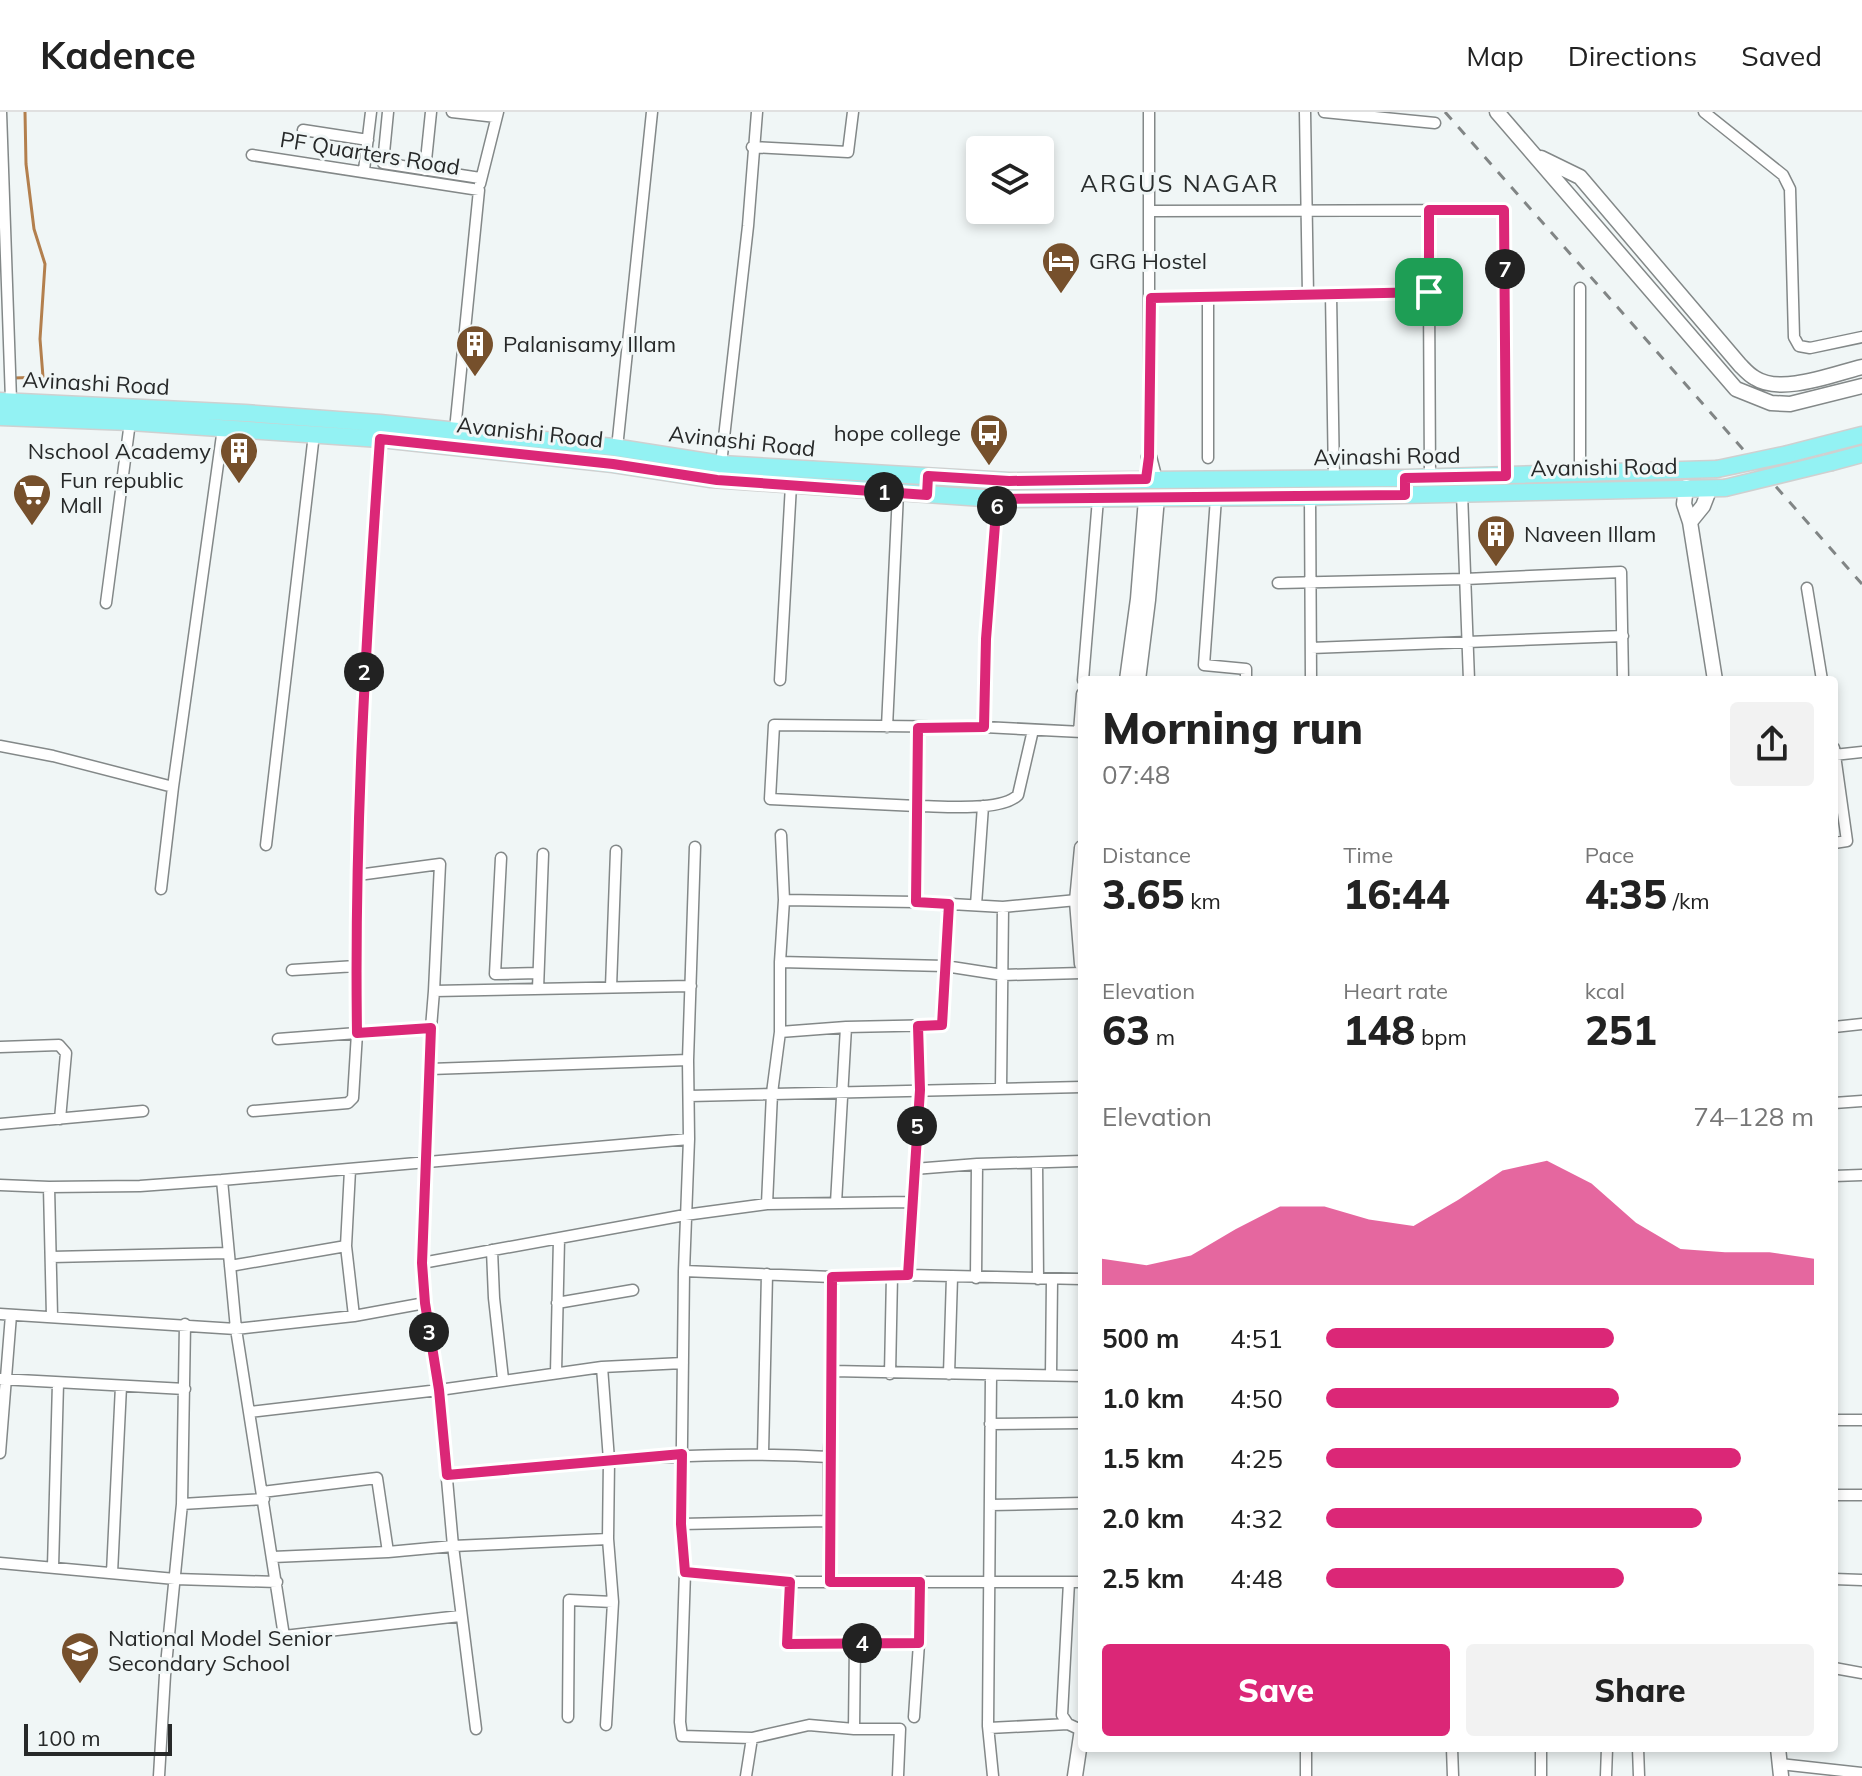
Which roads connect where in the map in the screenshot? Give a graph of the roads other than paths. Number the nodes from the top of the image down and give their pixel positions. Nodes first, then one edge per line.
1 (1, 112) edge
2 (371, 112) edge
3 (388, 112) edge
4 (431, 112) edge
5 (452, 112) edge
6 (462, 112) edge
7 (652, 112) edge
8 (757, 112) edge
9 (853, 112) edge
10 (1149, 112) edge
11 (1305, 112) edge
12 (1324, 112) edge
13 (1497, 112) edge
14 (1704, 112) edge
15 (497, 114) edge
16 (1435, 123) dead end
17 (303, 130) dead end
18 (368, 140) junction
19 (752, 147) junction
20 (1533, 154) junction
21 (252, 155) dead end
22 (364, 170) junction
23 (425, 170) junction
24 (480, 184) junction
25 (1429, 210) junction
26 (1150, 211) junction
27 (1305, 211) junction
28 (1580, 288) dead end
29 (1429, 292) junction
30 (1331, 294) junction
31 (1308, 295) junction
32 (1208, 297) junction
33 (1151, 298) junction
34 (1862, 337) edge
35 (1862, 367) edge
36 (1862, 386) edge
37 (6, 400) edge
38 (0, 417) edge
39 (130, 422) junction
40 (223, 428) junction
41 (455, 430) junction
42 (314, 434) junction
43 (1862, 435) edge
44 (380, 439) junction
45 (617, 448) junction
46 (1862, 454) edge
47 (1149, 457) joint
48 (1208, 458) dead end
49 (721, 464) junction
50 (1580, 474) junction
51 (928, 476) junction
52 (1430, 478) junction
53 (1150, 480) junction
54 (1334, 480) junction
55 (1498, 481) junction
56 (791, 485) junction
57 (1405, 487) junction
58 (1686, 487) junction
59 (1718, 488) junction
60 (898, 493) junction
61 (1462, 493) junction
62 (927, 495) junction
63 (1310, 497) junction
64 (1151, 498) junction
65 (1216, 498) junction
66 (997, 499) junction
67 (1098, 499) junction
68 (1690, 522) junction
69 (1465, 579) junction
70 (1278, 583) dead end
71 (1311, 583) junction
72 (1807, 588) dead end
73 (106, 603) dead end
74 (1623, 636) junction
75 (1467, 641) junction
76 (1311, 648) junction
77 (1083, 676) edge
78 (1128, 676) edge
79 (1138, 676) edge
80 (1246, 676) edge
81 (1311, 676) edge
82 (1469, 676) edge
83 (1623, 676) edge
84 (1714, 676) edge
85 (1821, 676) edge
86 (780, 680) dead end
87 (887, 727) junction
88 (984, 727) junction
89 (918, 728) junction
90 (1033, 730) junction
91 (1078, 732) edge
92 (0, 746) edge
93 (1862, 752) edge
94 (1838, 753) edge
95 (1838, 780) edge
96 (173, 787) junction
97 (917, 806) junction
98 (983, 806) junction
99 (781, 835) dead end
100 (1838, 842) edge
101 (266, 845) dead end
102 (695, 847) dead end
103 (616, 851) dead end
104 (543, 854) dead end
105 (501, 858) dead end
106 (358, 875) junction
107 (161, 889) dead end
108 (1078, 890) edge
109 (784, 900) junction
110 (1077, 900) junction
111 (916, 902) junction
112 (949, 904) junction
113 (976, 905) junction
114 (1003, 907) junction
115 (1078, 913) edge
116 (780, 962) junction
117 (356, 966) junction
118 (945, 966) junction
119 (292, 970) dead end
120 (538, 973) junction
121 (1078, 973) edge
122 (1003, 975) junction
123 (691, 986) junction
124 (611, 987) junction
125 (538, 989) junction
126 (434, 991) junction
127 (1862, 1024) edge
128 (918, 1026) junction
129 (846, 1027) junction
130 (1838, 1027) edge
131 (431, 1028) junction
132 (780, 1032) junction
133 (357, 1033) junction
134 (278, 1039) dead end
135 (0, 1047) edge
136 (688, 1060) junction
137 (430, 1069) junction
138 (1078, 1087) edge
139 (1001, 1089) junction
140 (920, 1090) junction
141 (843, 1092) junction
142 (772, 1093) junction
143 (689, 1096) junction
144 (1862, 1101) edge
145 (1838, 1103) edge
146 (143, 1111) dead end
147 (253, 1111) dead end
148 (60, 1119) junction
149 (0, 1124) edge
150 (689, 1139) junction
151 (1078, 1161) edge
152 (1037, 1163) junction
153 (427, 1164) junction
154 (977, 1164) junction
155 (914, 1169) junction
156 (350, 1170) junction
157 (1862, 1175) edge
158 (1838, 1176) edge
159 (222, 1180) junction
160 (0, 1185) edge
161 (49, 1187) junction
162 (912, 1202) junction
163 (836, 1203) junction
164 (767, 1204) junction
165 (685, 1215) junction
166 (559, 1239) junction
167 (346, 1246) junction
168 (492, 1250) junction
169 (228, 1253) junction
170 (51, 1257) junction
171 (422, 1263) junction
172 (230, 1266) junction
173 (684, 1271) junction
174 (767, 1274) junction
175 (892, 1275) junction
176 (908, 1275) junction
177 (832, 1277) junction
178 (952, 1277) junction
179 (976, 1278) junction
180 (1038, 1279) junction
181 (1052, 1279) junction
182 (1078, 1279) edge
183 (633, 1290) dead end
184 (425, 1303) junction
185 (557, 1303) junction
186 (6, 1315) edge
187 (52, 1316) junction
188 (354, 1316) junction
189 (185, 1324) junction
190 (236, 1329) junction
191 (683, 1363) junction
192 (602, 1367) junction
193 (832, 1371) junction
194 (556, 1373) junction
195 (890, 1374) junction
196 (949, 1374) junction
197 (991, 1375) junction
198 (1051, 1375) junction
199 (1078, 1376) edge
200 (2, 1379) edge
201 (503, 1379) junction
202 (58, 1383) junction
203 (121, 1386) junction
204 (185, 1389) junction
205 (439, 1390) junction
206 (249, 1412) junction
207 (1838, 1420) edge
208 (1862, 1420) edge
209 (1078, 1423) edge
210 (990, 1424) junction
211 (0, 1453) edge
212 (763, 1453) junction
213 (682, 1454) junction
214 (829, 1457) junction
215 (609, 1460) junction
216 (447, 1475) junction
217 (1838, 1495) edge
218 (1862, 1495) edge
219 (263, 1496) junction
220 (1078, 1503) edge
221 (182, 1504) junction
222 (990, 1505) junction
223 (829, 1521) junction
224 (681, 1524) junction
225 (608, 1539) junction
226 (453, 1546) junction
227 (388, 1552) junction
228 (273, 1557) junction
229 (0, 1563) edge
230 (53, 1567) junction
231 (685, 1572) junction
232 (112, 1573) junction
233 (175, 1579) junction
234 (1838, 1579) edge
235 (1862, 1580) edge
236 (277, 1582) junction
237 (790, 1582) junction
238 (830, 1582) junction
239 (920, 1582) junction
240 (989, 1582) junction
241 (1069, 1582) junction
242 (1078, 1582) edge
243 (613, 1602) junction
244 (460, 1616) junction
245 (855, 1643) junction
246 (919, 1643) junction
247 (1838, 1669) edge
248 (1862, 1673) edge
249 (568, 1717) dead end
250 (914, 1717) dead end
251 (606, 1725) dead end
252 (989, 1728) junction
253 (1077, 1728) edge
254 (476, 1729) dead end
255 (854, 1729) junction
256 (752, 1738) junction
257 (1306, 1752) edge
258 (1452, 1752) edge
259 (1541, 1752) edge
260 (1607, 1752) edge
261 (1638, 1752) edge
262 (1780, 1770) edge
263 (1862, 1773) edge
264 (159, 1776) edge
265 (746, 1776) edge
266 (898, 1776) edge
267 (993, 1776) edge
268 (1075, 1776) edge
269 (1306, 1776) edge
270 (1453, 1776) edge
271 (1541, 1776) edge
272 (1606, 1776) edge
273 (1639, 1776) edge

1 - 37 street
2 - 18 street
3 - 23 street
4 - 23 street
5 - 6 street
6 - 15 street
7 - 45 street
8 - 19 street
9 - 19 street
10 - 26 street
11 - 27 street
12 - 16 street
13 - 20 main road
14 - 34 street
15 - 24 street
17 - 18 street
18 - 22 street
19 - 49 street
20 - 35 main road
20 - 36 main road
21 - 22 street, PF Quarters Road
22 - 24 street, PF Quarters Road
23 - 24 street
24 - 41 street, PF Quarters Road
25 - 27 street
25 - 29 street
25 - 55 street
26 - 27 street
26 - 33 street
27 - 31 street
28 - 50 street
29 - 30 street
29 - 52 street
30 - 31 street
30 - 54 street
31 - 32 street
32 - 33 street
32 - 48 street
33 - 47 street
37 - 41 main road, Avinashi Road
38 - 39 main road, Avanishi Road
39 - 40 main road, Avanishi Road
39 - 73 street
40 - 42 main road, Avanishi Road
40 - 96 street
41 - 45 main road, Avinashi Road
42 - 44 main road, Avanishi Road
42 - 101 street
43 - 50 main road, Avinashi Road, bridge
44 - 56 main road, Avanishi Road
44 - 106 street
45 - 49 main road, Avinashi Road
46 - 59 main road, bridge
47 - 53 main road
49 - 51 main road, Avinashi Road
50 - 55 main road, Avinashi Road
51 - 53 main road, Avinashi Road
51 - 62 main road
52 - 55 main road, Avinashi Road
52 - 57 main road, Avinashi Road
53 - 54 main road, Avinashi Road
54 - 57 main road, Avinashi Road
55 - 58 main road, Avanishi Road
55 - 61 main road, Avanishi Road
56 - 60 main road, Avanishi Road
56 - 86 street
57 - 61 main road, Avanishi Road
57 - 63 main road, Avanishi Road
58 - 59 main road, Avanishi Road
58 - 68 main road
59 - 68 main road
60 - 62 main road, Avanishi Road
60 - 87 street
61 - 69 street
62 - 66 main road, Avanishi Road
63 - 65 main road, Avanishi Road
63 - 71 street
64 - 65 main road, Avanishi Road
64 - 67 main road, Avanishi Road
64 - 78 main road
64 - 79 main road
65 - 80 street
66 - 67 main road, Avanishi Road
66 - 88 street
67 - 77 street
68 - 84 main road
69 - 71 street
69 - 74 street
69 - 75 street
70 - 71 street
71 - 76 street
72 - 85 street
74 - 75 street
74 - 83 street
75 - 76 street
75 - 82 street
76 - 81 street
87 - 89 street
87 - 97 street
88 - 89 street
88 - 90 street
89 - 97 street
90 - 91 street
90 - 98 street
92 - 96 street
93 - 94 street
95 - 100 street
96 - 107 street
97 - 98 street
97 - 111 street
98 - 113 street
99 - 109 street
102 - 123 street
103 - 124 street
104 - 120 street
105 - 120 street
106 - 117 street
106 - 126 street
108 - 110 main road
109 - 111 street
109 - 116 street
110 - 114 street
110 - 115 main road
111 - 112 street
112 - 113 street
112 - 118 street
113 - 114 street
114 - 122 street
116 - 118 street
116 - 132 street
117 - 119 street
117 - 133 street
118 - 122 street
118 - 128 street
120 - 125 street
121 - 122 street
122 - 139 street
123 - 124 street
123 - 136 street
124 - 125 street
125 - 126 street
126 - 131 street
127 - 130 street
128 - 129 street
128 - 140 street
129 - 132 street
129 - 141 street
131 - 133 street
131 - 137 street
132 - 142 street
133 - 134 street
133 - 147 street
135 - 148 street
136 - 137 street
136 - 143 street
137 - 153 street
138 - 139 street
139 - 140 street
140 - 141 street
140 - 155 street
141 - 142 street
141 - 163 street
142 - 143 street
142 - 164 street
143 - 150 street
144 - 145 street
146 - 148 street
148 - 149 street
150 - 153 street
150 - 165 street
151 - 152 street
152 - 154 street
152 - 180 street
153 - 156 street
153 - 171 street
154 - 155 street
154 - 179 street
155 - 162 street
156 - 159 street
156 - 167 street
157 - 158 street
159 - 161 street
159 - 169 street
160 - 161 street
161 - 170 street
162 - 163 street
162 - 176 street
163 - 164 street
164 - 165 street
165 - 166 street
165 - 173 street
166 - 168 street
166 - 185 street
167 - 172 street
167 - 188 street
168 - 171 street
168 - 201 street
169 - 170 street
169 - 172 street
170 - 187 street
171 - 184 street
172 - 190 street
173 - 174 street
173 - 191 street
174 - 177 street
174 - 212 street
175 - 176 street
175 - 177 street
175 - 195 street
176 - 178 street
177 - 193 street
178 - 179 street
178 - 196 street
179 - 180 street
180 - 181 street
181 - 182 street
181 - 198 street
183 - 185 street
184 - 188 street
184 - 205 street
185 - 194 street
186 - 187 street
186 - 200 street
187 - 189 street
188 - 190 street
189 - 190 street
189 - 204 street
190 - 206 street
191 - 192 street
191 - 213 street
192 - 194 street
192 - 215 street
193 - 195 street
193 - 214 street
194 - 201 street
195 - 196 street
196 - 197 street
197 - 198 street
197 - 210 street
198 - 199 street
200 - 202 street
200 - 211 street
201 - 205 street
202 - 203 street
202 - 230 street
203 - 204 street
203 - 232 street
204 - 221 street
205 - 206 street
205 - 216 street
206 - 219 street
207 - 208 street
209 - 210 street
210 - 222 street
212 - 213 street
212 - 214 street
213 - 215 street
213 - 224 street
214 - 223 street
215 - 216 street
215 - 225 street
216 - 226 street
217 - 218 street
219 - 221 street
219 - 227 street
219 - 228 street
220 - 222 street
221 - 233 street
222 - 240 street
223 - 224 street
223 - 238 street
224 - 231 street
225 - 226 street
225 - 243 street
226 - 227 street
226 - 244 street
227 - 228 street
228 - 236 street
229 - 230 street
230 - 232 street
231 - 237 street
231 - 256 street
232 - 233 street
233 - 236 street
233 - 264 street
234 - 235 street
236 - 244 street
237 - 238 street
237 - 245 street
238 - 239 street
239 - 240 street
239 - 246 street
240 - 241 street
240 - 252 street
241 - 242 street
241 - 253 street
243 - 249 street
243 - 251 street
244 - 254 street
245 - 246 street
245 - 255 street
246 - 250 street
247 - 248 street
252 - 253 street
252 - 267 street
253 - 268 main road
255 - 256 street
255 - 266 street
256 - 265 street
257 - 269 street
258 - 270 street
259 - 271 street
260 - 272 street
261 - 273 street
262 - 263 street

